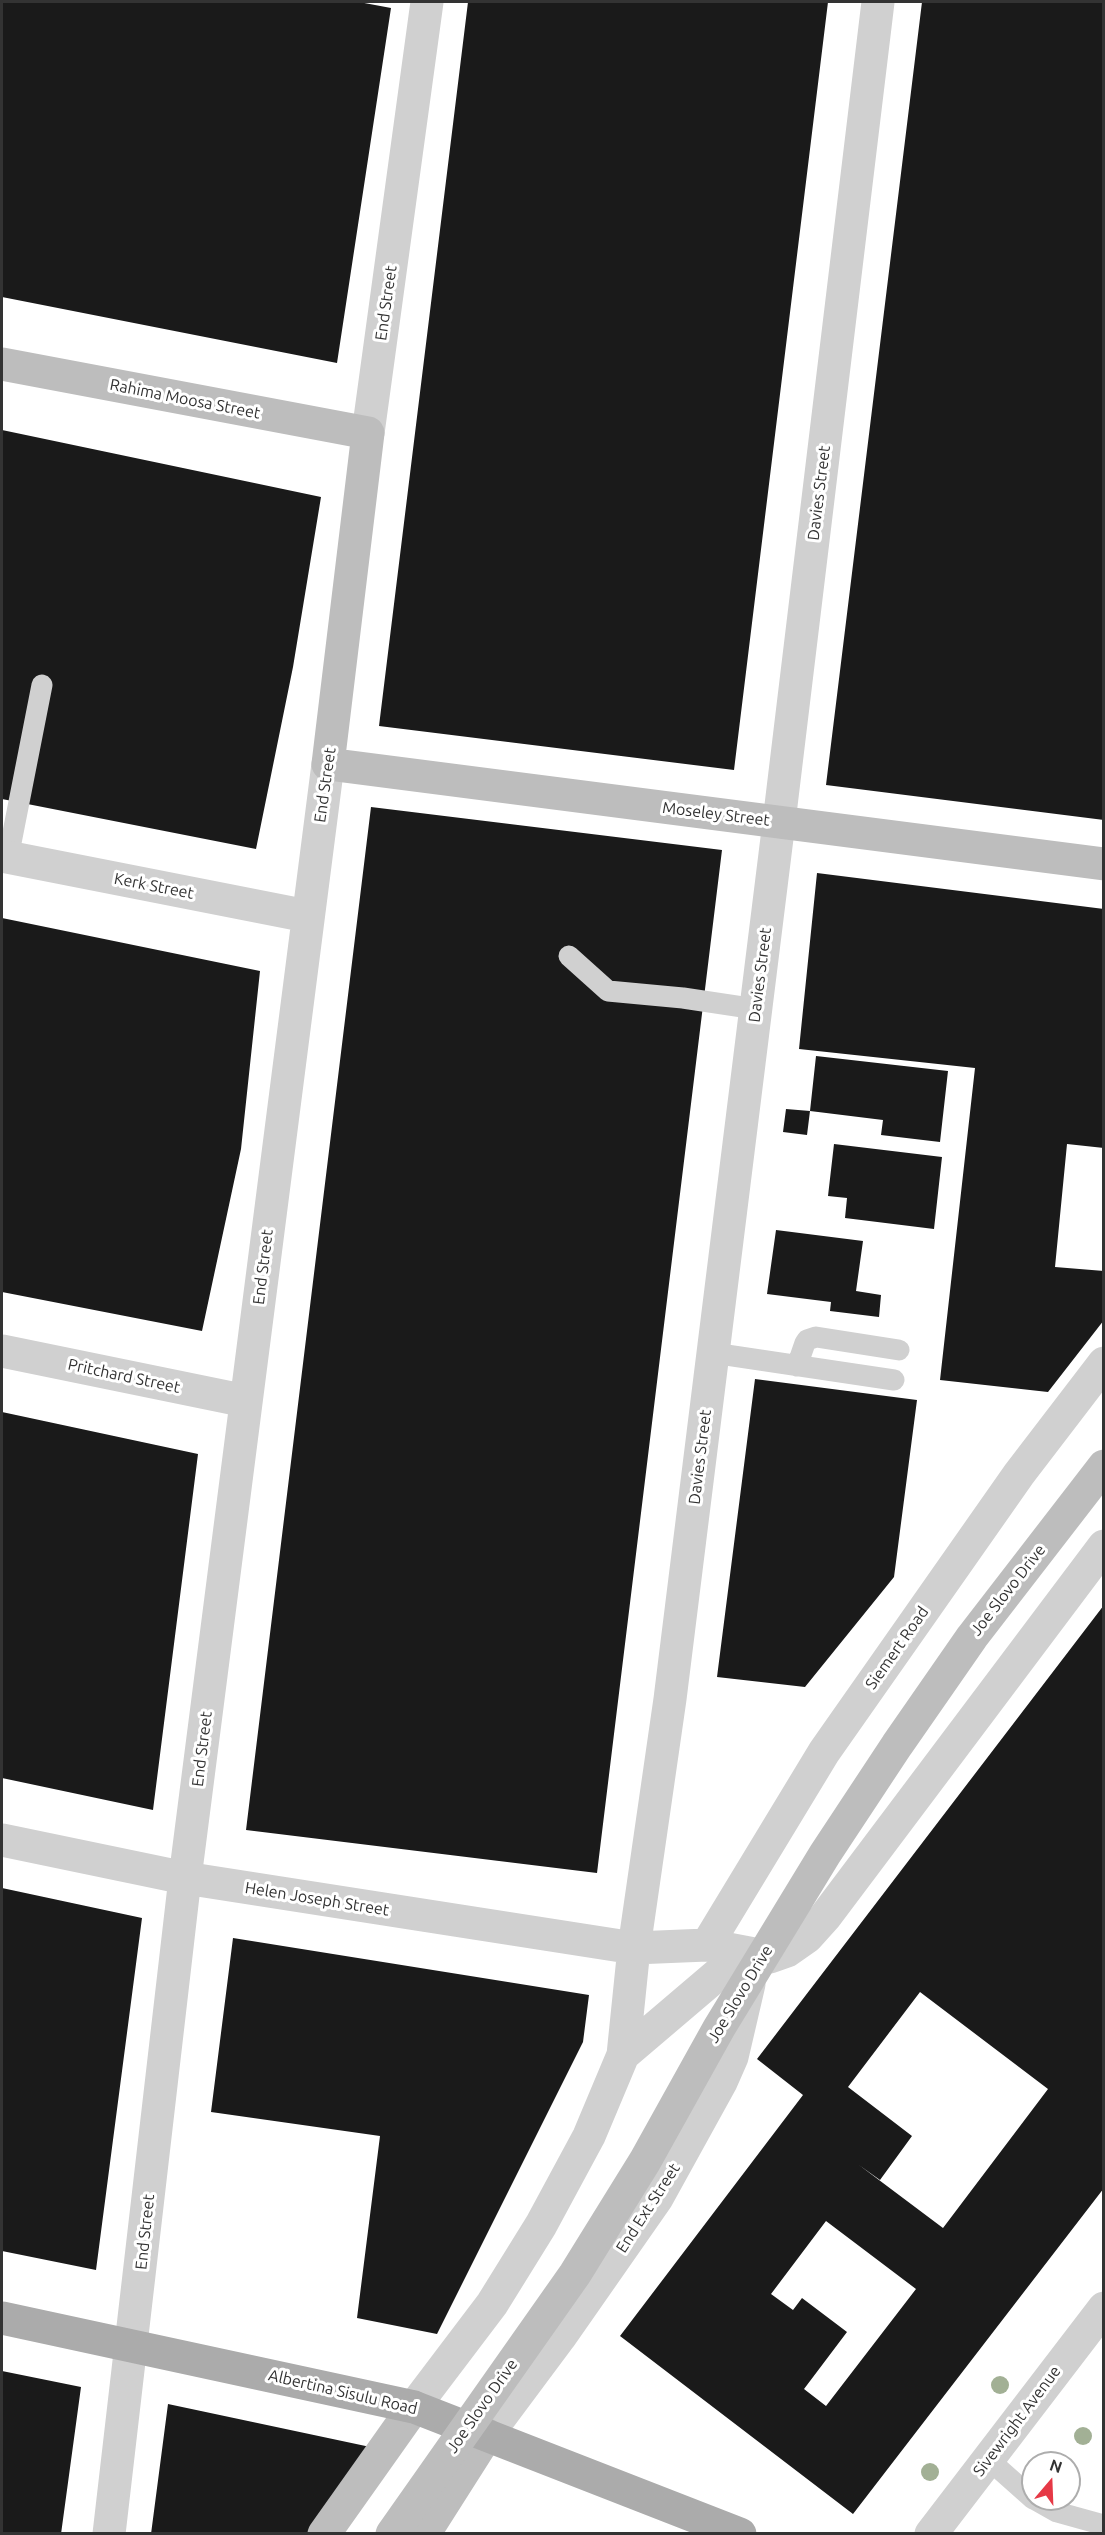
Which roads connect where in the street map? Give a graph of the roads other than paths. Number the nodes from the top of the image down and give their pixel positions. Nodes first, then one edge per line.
1 (427, 2) edge
2 (878, 2) edge
3 (2, 364) edge
4 (368, 434) junction
5 (42, 685) dead end
6 (328, 764) junction
7 (779, 822) junction
8 (5, 857) edge
9 (1104, 864) edge
10 (307, 916) junction
11 (569, 956) dead end
12 (756, 1010) junction
13 (899, 1350) dead end
14 (2, 1351) edge
15 (713, 1353) junction
16 (1104, 1363) edge
17 (797, 1366) junction
18 (894, 1380) dead end
19 (246, 1401) junction
20 (1104, 1466) edge
21 (1104, 1546) edge
22 (2, 1840) edge
23 (185, 1878) junction
24 (707, 1945) junction
25 (634, 1947) junction
26 (749, 1954) junction
27 (623, 2055) junction
28 (1104, 2308) edge
29 (2, 2318) edge
30 (132, 2346) junction
31 (414, 2407) junction
32 (487, 2435) junction
33 (988, 2459) junction
34 (1021, 2488) edge
35 (1055, 2511) edge
36 (1104, 2525) edge
37 (109, 2534) edge
38 (324, 2534) edge
39 (392, 2534) edge
40 (424, 2534) edge
41 (740, 2534) edge
42 (931, 2534) edge

1 - 4 street, End Street
2 - 7 street, Davies Street
3 - 4 street, Rahima Moosa Street
4 - 6 street, End Street
5 - 8 lane
6 - 7 street, Moseley Street
6 - 10 street, End Street
7 - 9 street, Moseley Street
7 - 12 street, Davies Street
8 - 10 street, Kerk Street
10 - 19 street, End Street
11 - 12 lane
12 - 15 street, Davies Street
13 - 17 lane
14 - 19 street, Pritchard Street
15 - 17 lane
15 - 25 street, Davies Street
16 - 24 street, Siemert Road
17 - 18 lane
19 - 23 street, End Street
20 - 39 street, Joe Slovo Drive, bridge
21 - 26 street
22 - 23 street, Helen Joseph Street
23 - 25 street, Helen Joseph Street
23 - 30 street, End Street
24 - 25 street
24 - 26 street
25 - 27 street
26 - 27 street
26 - 32 street, End Ext Street
27 - 31 street
28 - 33 street, Sivewright Avenue
29 - 30 main road, Albertina Sisulu Road
30 - 31 main road, Albertina Sisulu Road
30 - 37 street, End Street
31 - 32 main road, Albertina Sisulu Road
31 - 38 street
32 - 40 street
32 - 41 main road, Albertina Sisulu Road
33 - 34 lane
33 - 42 street, Sivewright Avenue
35 - 36 lane

